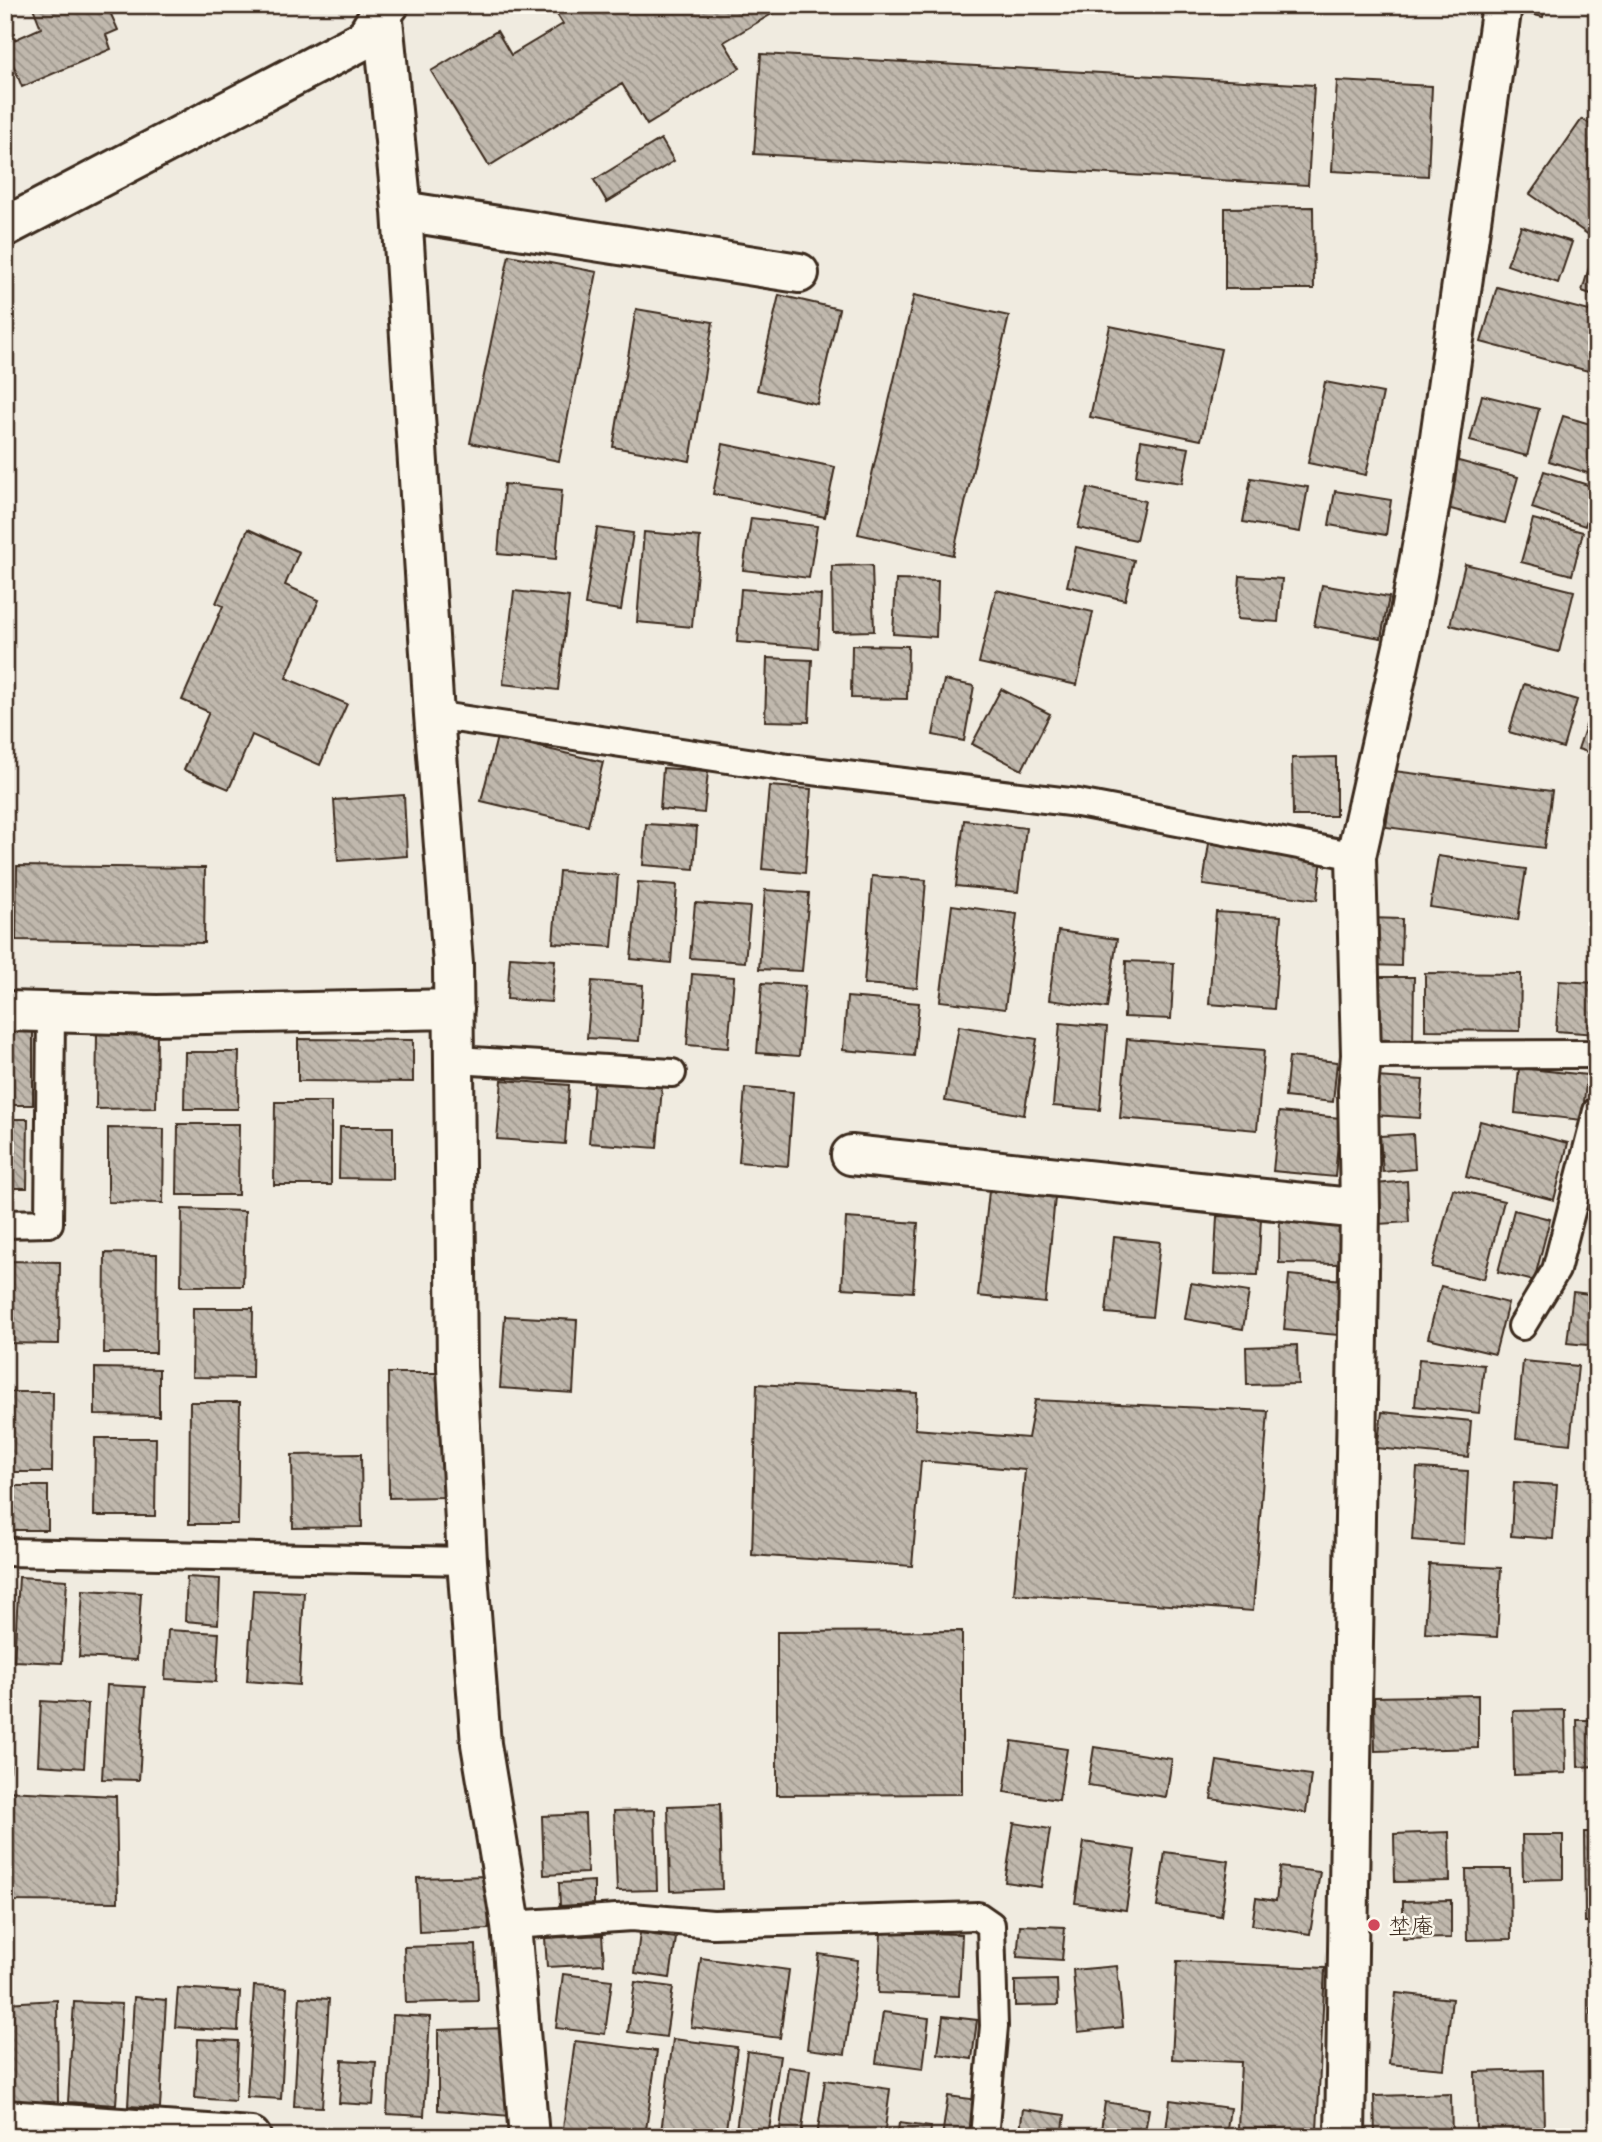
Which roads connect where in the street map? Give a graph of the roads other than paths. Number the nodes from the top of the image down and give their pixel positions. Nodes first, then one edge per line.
1 (1502, 5) edge
2 (386, 8) edge
3 (402, 211) junction
4 (5, 227) edge
5 (799, 273) dead end
6 (434, 715) junction
7 (1356, 856) junction
8 (454, 1009) junction
9 (5, 1011) edge
10 (51, 1013) junction
11 (1597, 1054) edge
12 (1361, 1055) junction
13 (456, 1060) junction
14 (672, 1073) dead end
15 (1597, 1111) edge
16 (851, 1155) dead end
17 (1360, 1209) junction
18 (5, 1224) edge
19 (1522, 1326) dead end
20 (5, 1552) edge
21 (467, 1561) junction
22 (511, 1925) junction
23 (5, 2120) edge
24 (251, 2137) edge
25 (529, 2137) edge
26 (984, 2137) edge
27 (1345, 2137) edge

1 - 7 street
2 - 3 street
2 - 4 street
3 - 5 street
3 - 6 street
6 - 7 lane
6 - 8 street
7 - 12 street
8 - 10 street
8 - 13 street
9 - 10 street
10 - 18 lane
11 - 12 lane
12 - 17 street
13 - 14 lane
13 - 21 street
15 - 19 lane
16 - 17 street
17 - 27 street
20 - 21 lane
21 - 22 street
22 - 25 street
22 - 26 lane
23 - 24 street

